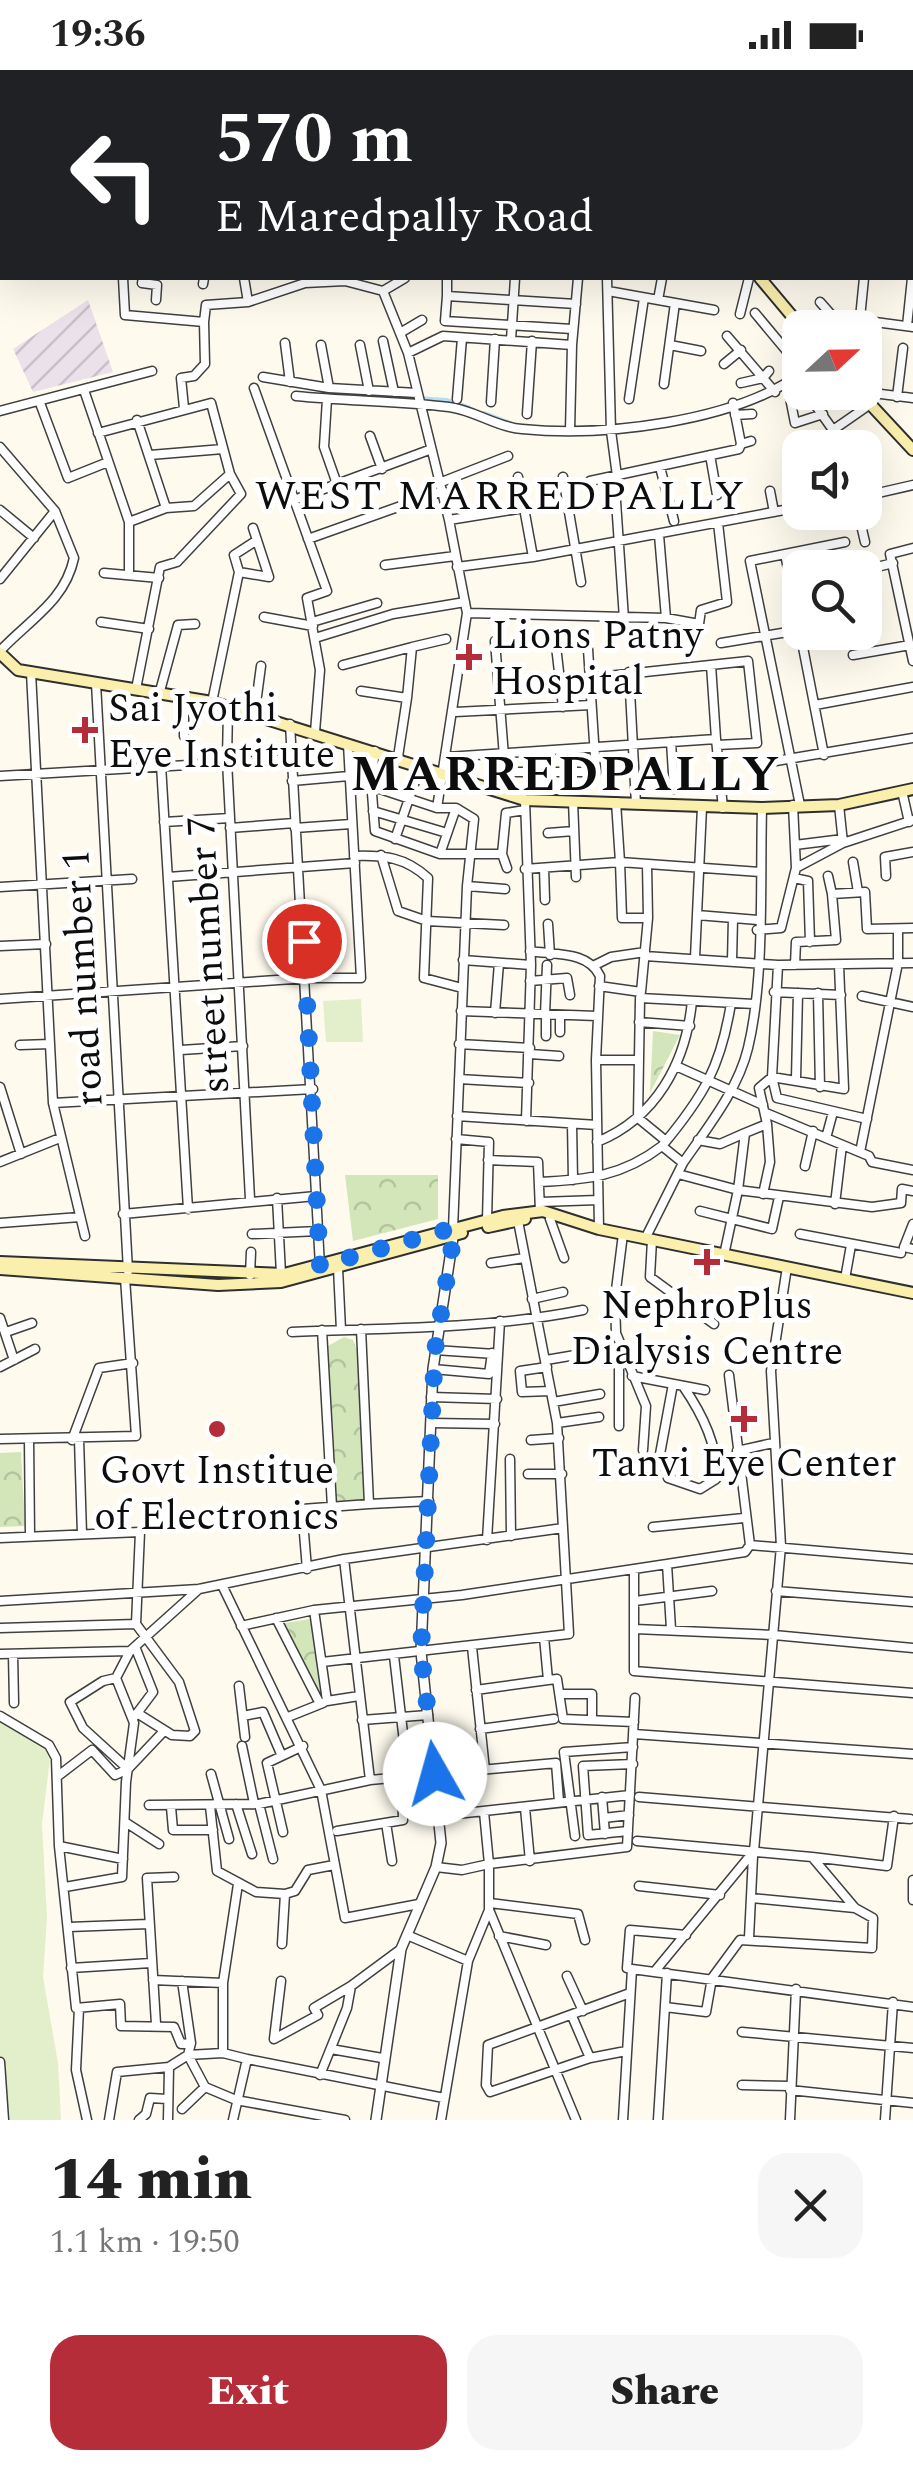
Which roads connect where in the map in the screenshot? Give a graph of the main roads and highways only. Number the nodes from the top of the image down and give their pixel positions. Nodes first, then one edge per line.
1 (762, 280) edge
2 (787, 310) edge
3 (874, 410) edge
4 (913, 450) edge
5 (2, 657) edge
6 (908, 790) edge
7 (548, 1213) junction
8 (454, 1232) junction
9 (385, 1251) junction
10 (0, 1266) edge
11 (126, 1275) junction
12 (913, 1293) edge

1 - 2 main road
3 - 4 main road
5 - 6 main road
7 - 8 main road
7 - 8 main road
7 - 12 main road
8 - 9 main road
9 - 11 main road
9 - 11 main road
10 - 11 main road

